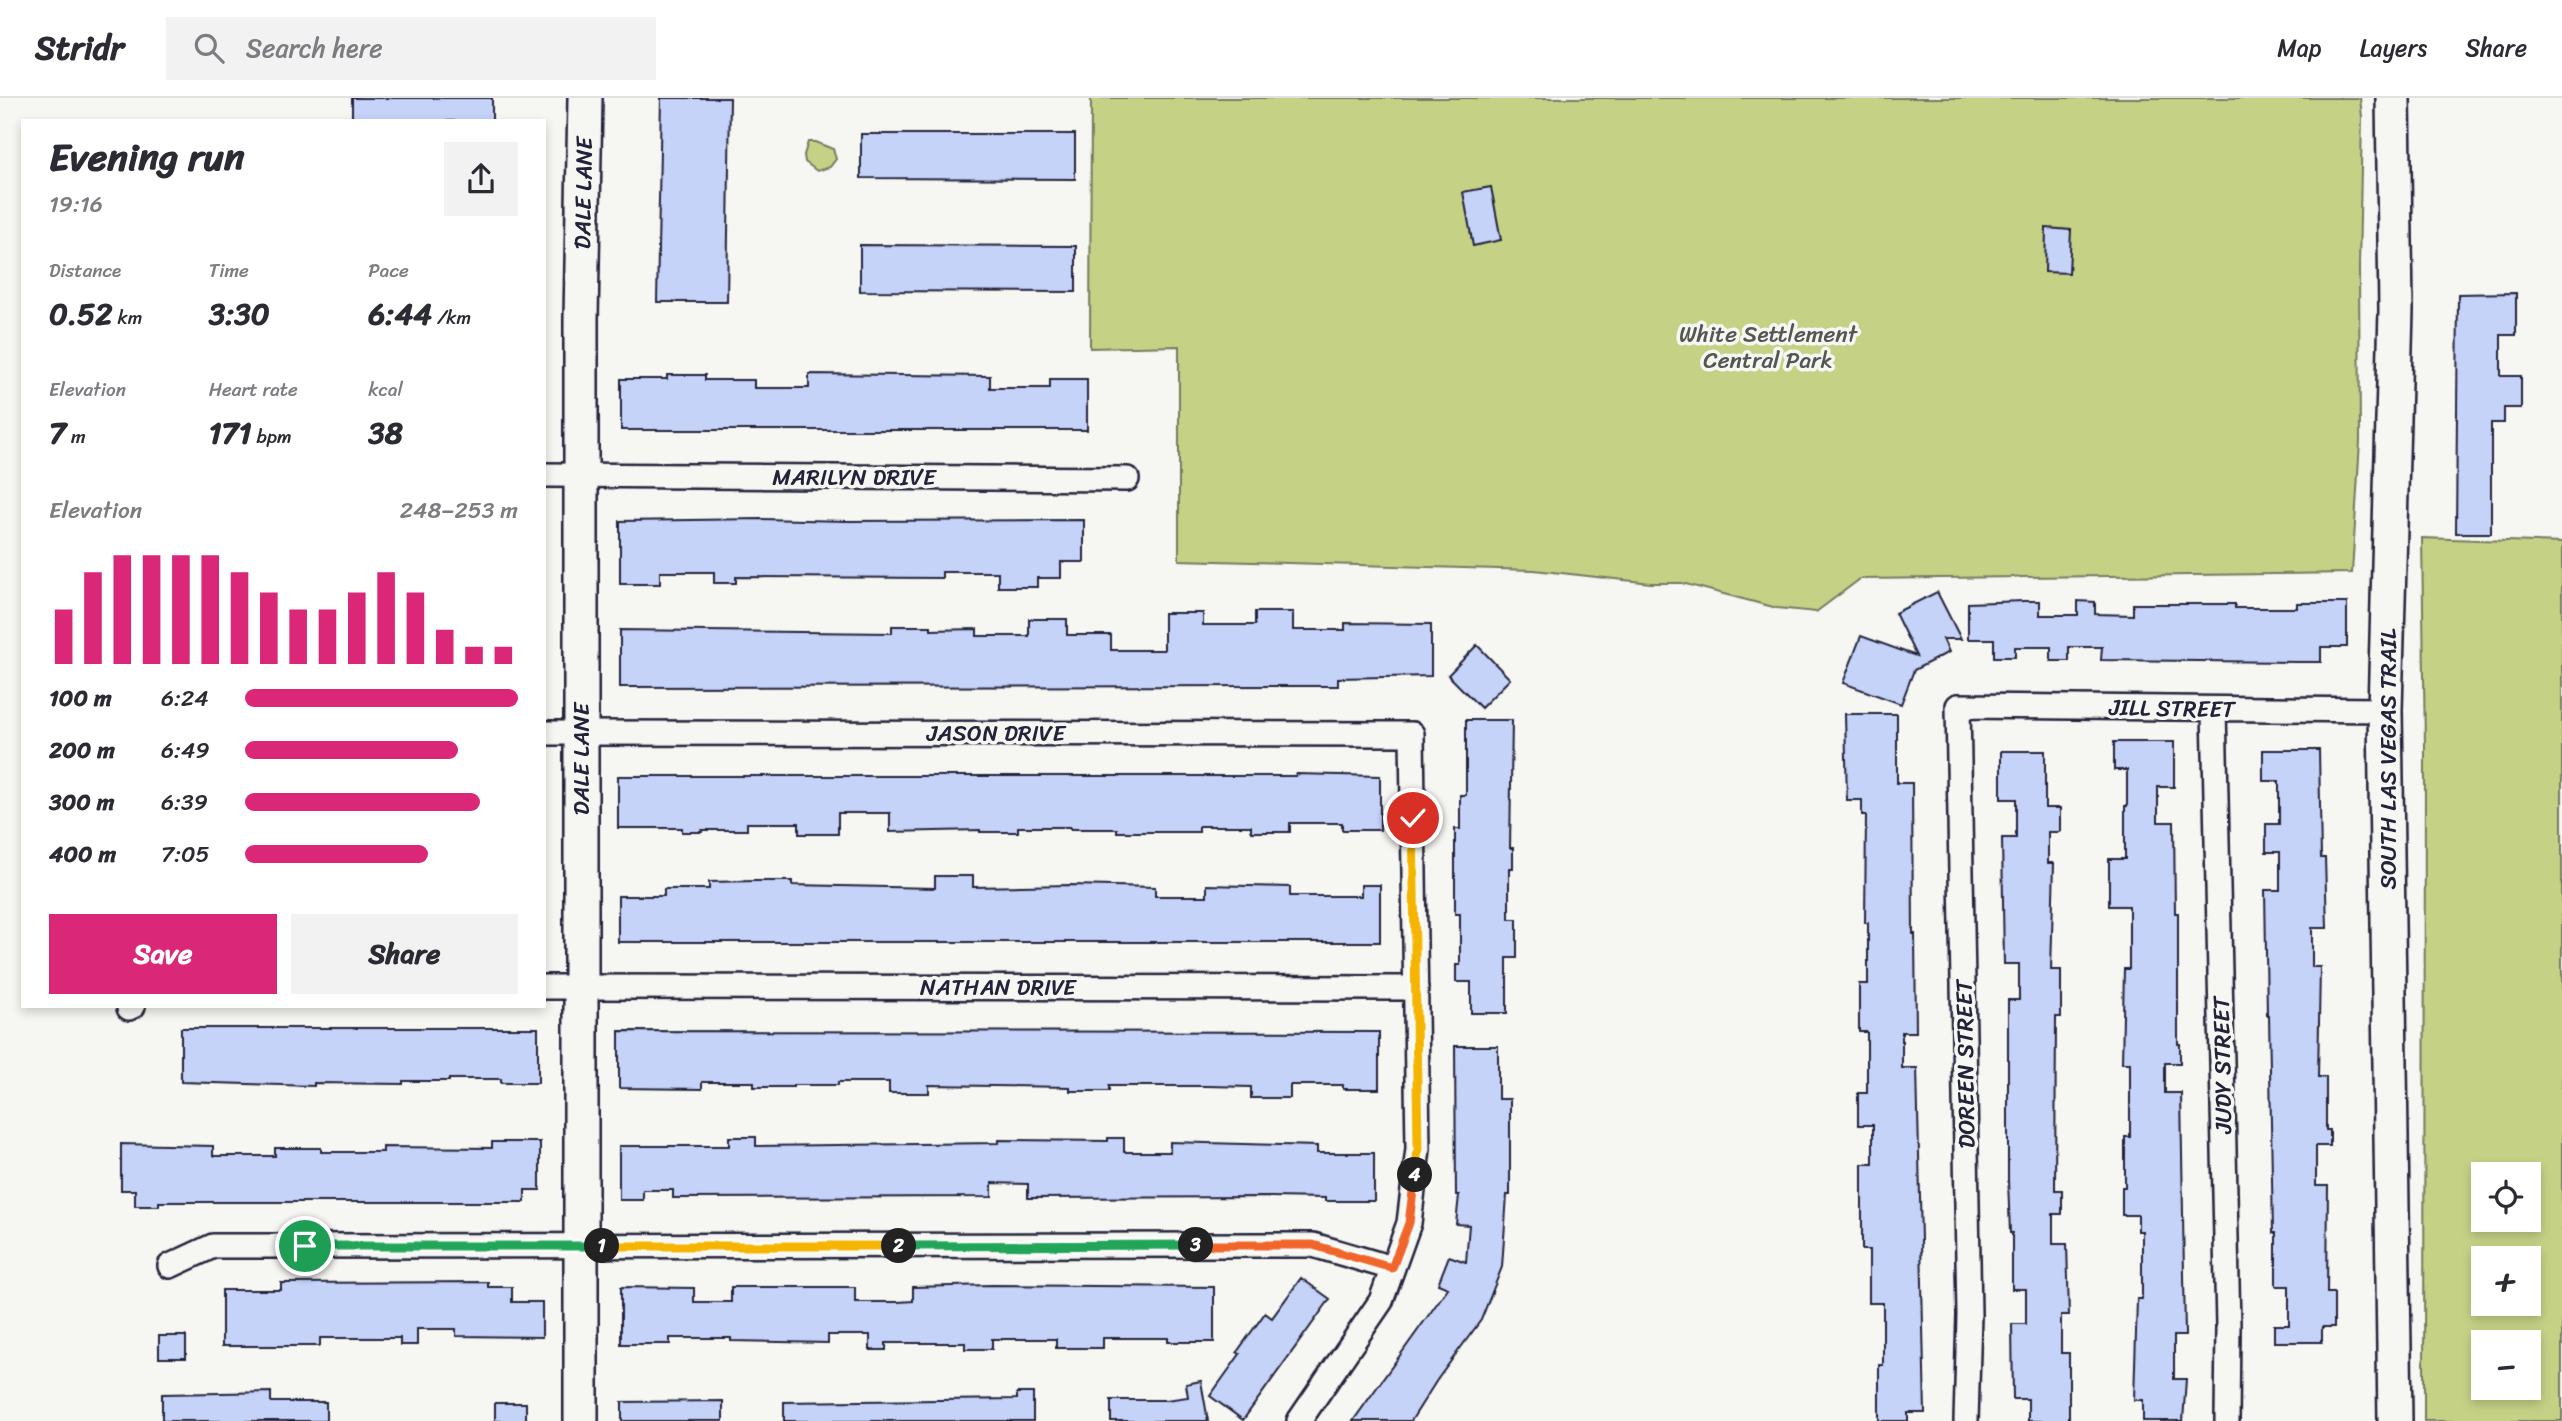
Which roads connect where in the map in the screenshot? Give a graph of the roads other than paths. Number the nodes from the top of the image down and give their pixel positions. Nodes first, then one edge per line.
1 (585, 98) edge
2 (2393, 98) edge
3 (546, 475) edge
4 (581, 475) junction
5 (1127, 479) dead end
6 (1958, 706) joint
7 (2214, 709) junction
8 (2385, 710) junction
9 (546, 733) edge
10 (581, 733) junction
11 (546, 987) edge
12 (581, 987) junction
13 (1416, 988) junction
14 (581, 1246) junction
15 (170, 1266) dead end
16 (1392, 1268) junction
17 (581, 1421) edge
18 (1299, 1421) edge
19 (1966, 1421) edge
20 (2227, 1421) edge
21 (2395, 1421) edge

1 - 4 street, DALE LANE
2 - 8 street, SOUTH LAS VEGAS TRAIL
3 - 4 street, MARILYN DRIVE
4 - 5 street, MARILYN DRIVE
4 - 10 street, DALE LANE
6 - 7 street, JILL STREET
6 - 19 street, DOREEN STREET
7 - 8 street, JILL STREET
7 - 20 street, JUDY STREET
8 - 21 street, SOUTH LAS VEGAS TRAIL
9 - 10 street, JASON DRIVE
10 - 12 street, DALE LANE
10 - 13 street, JASON DRIVE
11 - 12 street, NATHAN DRIVE
12 - 13 street, NATHAN DRIVE
12 - 14 street, DALE LANE
13 - 16 street
14 - 15 street
14 - 16 street
14 - 17 street, DALE LANE
16 - 18 street

